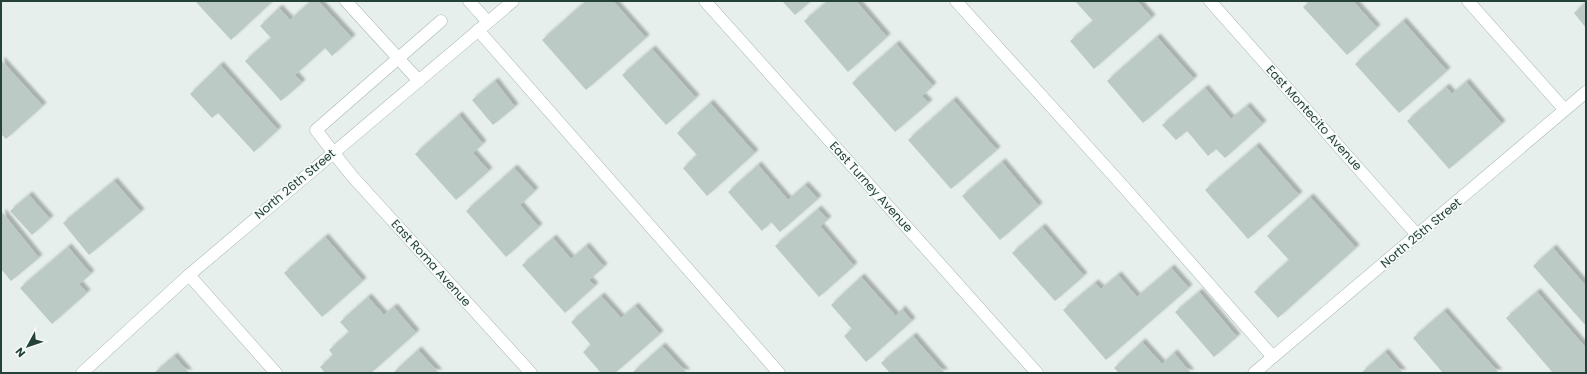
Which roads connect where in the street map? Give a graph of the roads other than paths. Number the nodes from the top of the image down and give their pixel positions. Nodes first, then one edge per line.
1 (346, 1) edge
2 (469, 1) edge
3 (513, 1) edge
4 (705, 1) edge
5 (956, 1) edge
6 (1210, 1) edge
7 (1468, 1) edge
8 (441, 22) dead end
9 (488, 22) junction
10 (478, 30) junction
11 (398, 58) junction
12 (419, 81) junction
13 (1586, 92) edge
14 (1564, 109) junction
15 (333, 152) junction
16 (1418, 236) junction
17 (189, 275) junction
18 (1272, 357) junction
19 (82, 373) edge
20 (276, 373) edge
21 (530, 373) edge
22 (779, 373) edge
23 (1037, 373) edge
24 (1254, 373) edge

1 - 11 street
2 - 9 street
3 - 9 street, North 26th Street
4 - 23 street, East Turney Avenue
5 - 18 street
6 - 16 street, East Montecito Avenue
7 - 14 street
8 - 11 street
9 - 10 street, North 26th Street
10 - 12 street, North 26th Street
10 - 22 street
11 - 12 street
11 - 15 street, East Roma Avenue
12 - 15 street, North 26th Street
13 - 14 street, North 25th Street
14 - 16 street, North 25th Street
15 - 17 street, North 26th Street
15 - 21 street, East Roma Avenue
16 - 18 street, North 25th Street
17 - 19 street, North 26th Street
17 - 20 street
18 - 24 street, North 25th Street

